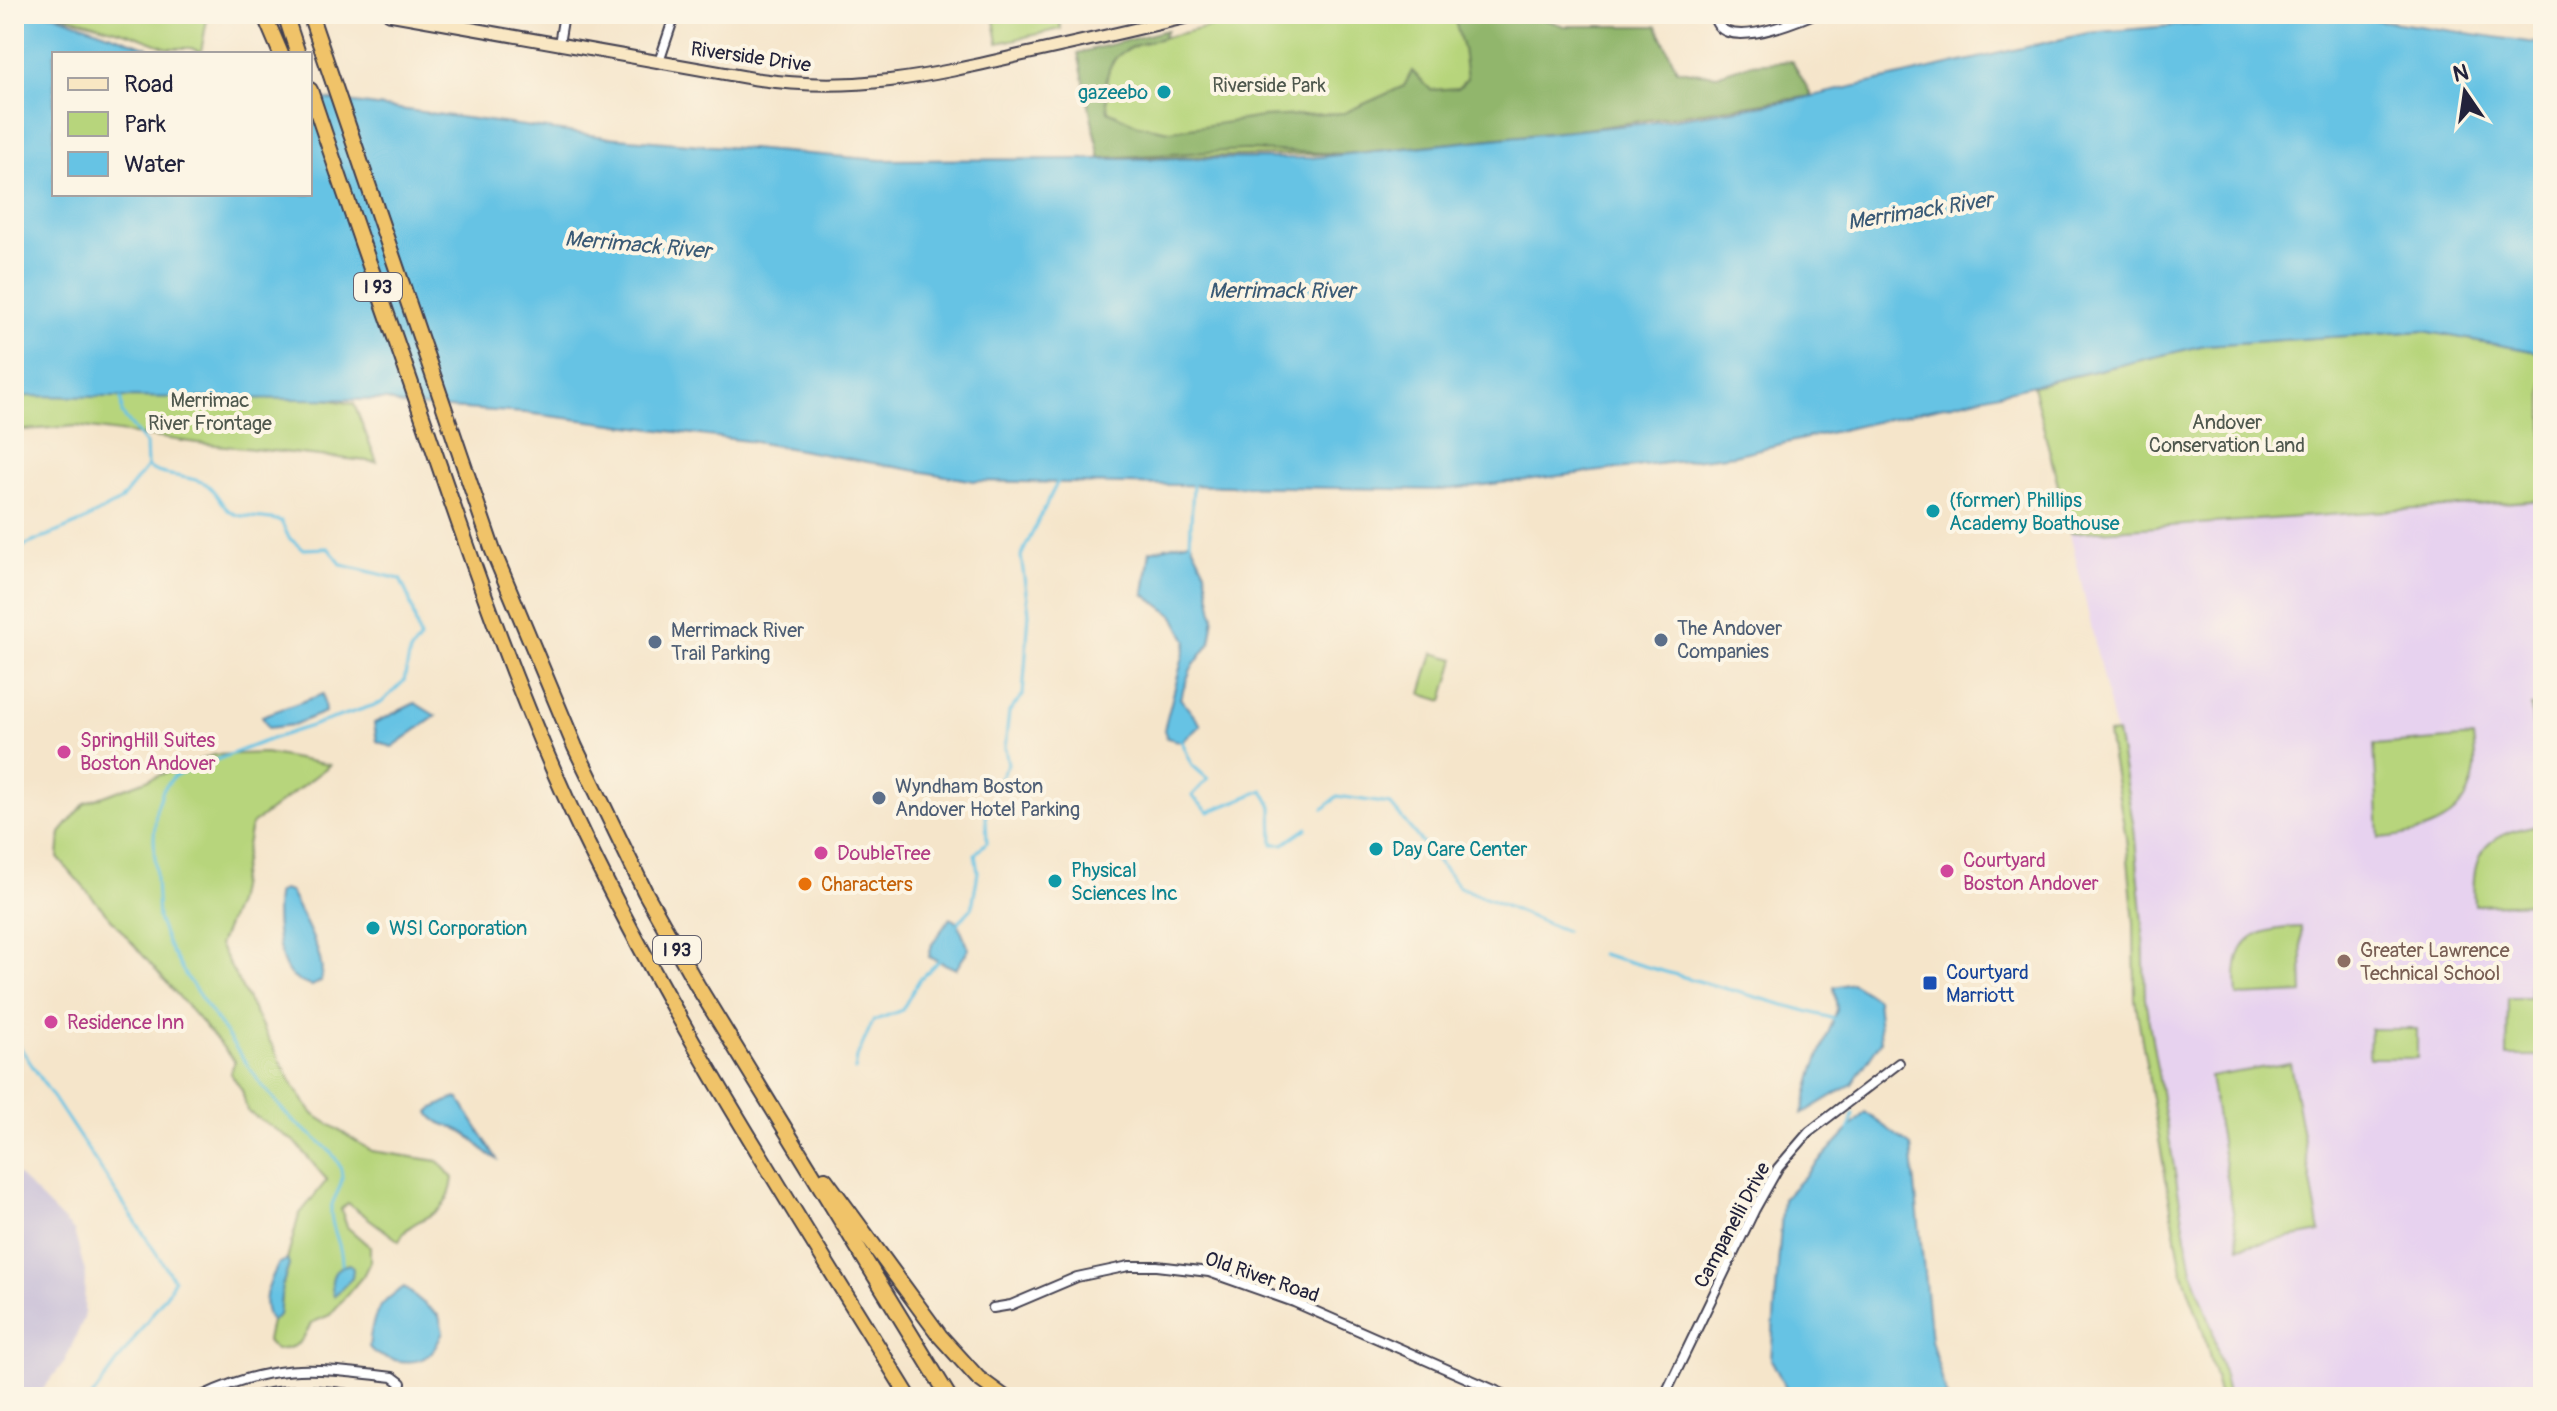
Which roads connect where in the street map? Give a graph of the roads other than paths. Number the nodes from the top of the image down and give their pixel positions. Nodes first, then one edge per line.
1 (264, 14) edge
2 (285, 14) edge
3 (389, 14) edge
4 (564, 14) edge
5 (675, 14) edge
6 (1200, 14) edge
7 (1714, 14) edge
8 (1777, 14) edge
9 (1814, 14) edge
10 (311, 17) edge
11 (436, 18) edge
12 (1795, 21) junction
13 (559, 44) junction
14 (280, 52) edge
15 (297, 52) edge
16 (659, 62) junction
17 (312, 96) edge
18 (312, 117) edge
19 (329, 148) junction
20 (1899, 1063) dead end
21 (781, 1123) junction
22 (993, 1308) dead end
23 (200, 1397) edge
24 (251, 1397) edge
25 (368, 1397) edge
26 (399, 1397) edge
27 (909, 1397) edge
28 (949, 1397) edge
29 (1004, 1397) edge
30 (1510, 1397) edge
31 (1664, 1397) edge

1 - 14 highway
2 - 15 highway
3 - 11 main road, Riverside Drive
4 - 13 street
5 - 16 street
6 - 16 main road, Riverside Drive
7 - 12 street
8 - 12 street
9 - 12 street
10 - 21 highway, I 93
11 - 13 main road, Riverside Drive
13 - 16 main road, Riverside Drive
17 - 19 highway, I 93
18 - 19 highway
19 - 27 highway, I 93
20 - 31 street, Campanelli Drive
21 - 28 highway, I 93
21 - 29 highway
22 - 30 street, Old River Road
23 - 26 street
24 - 25 street

